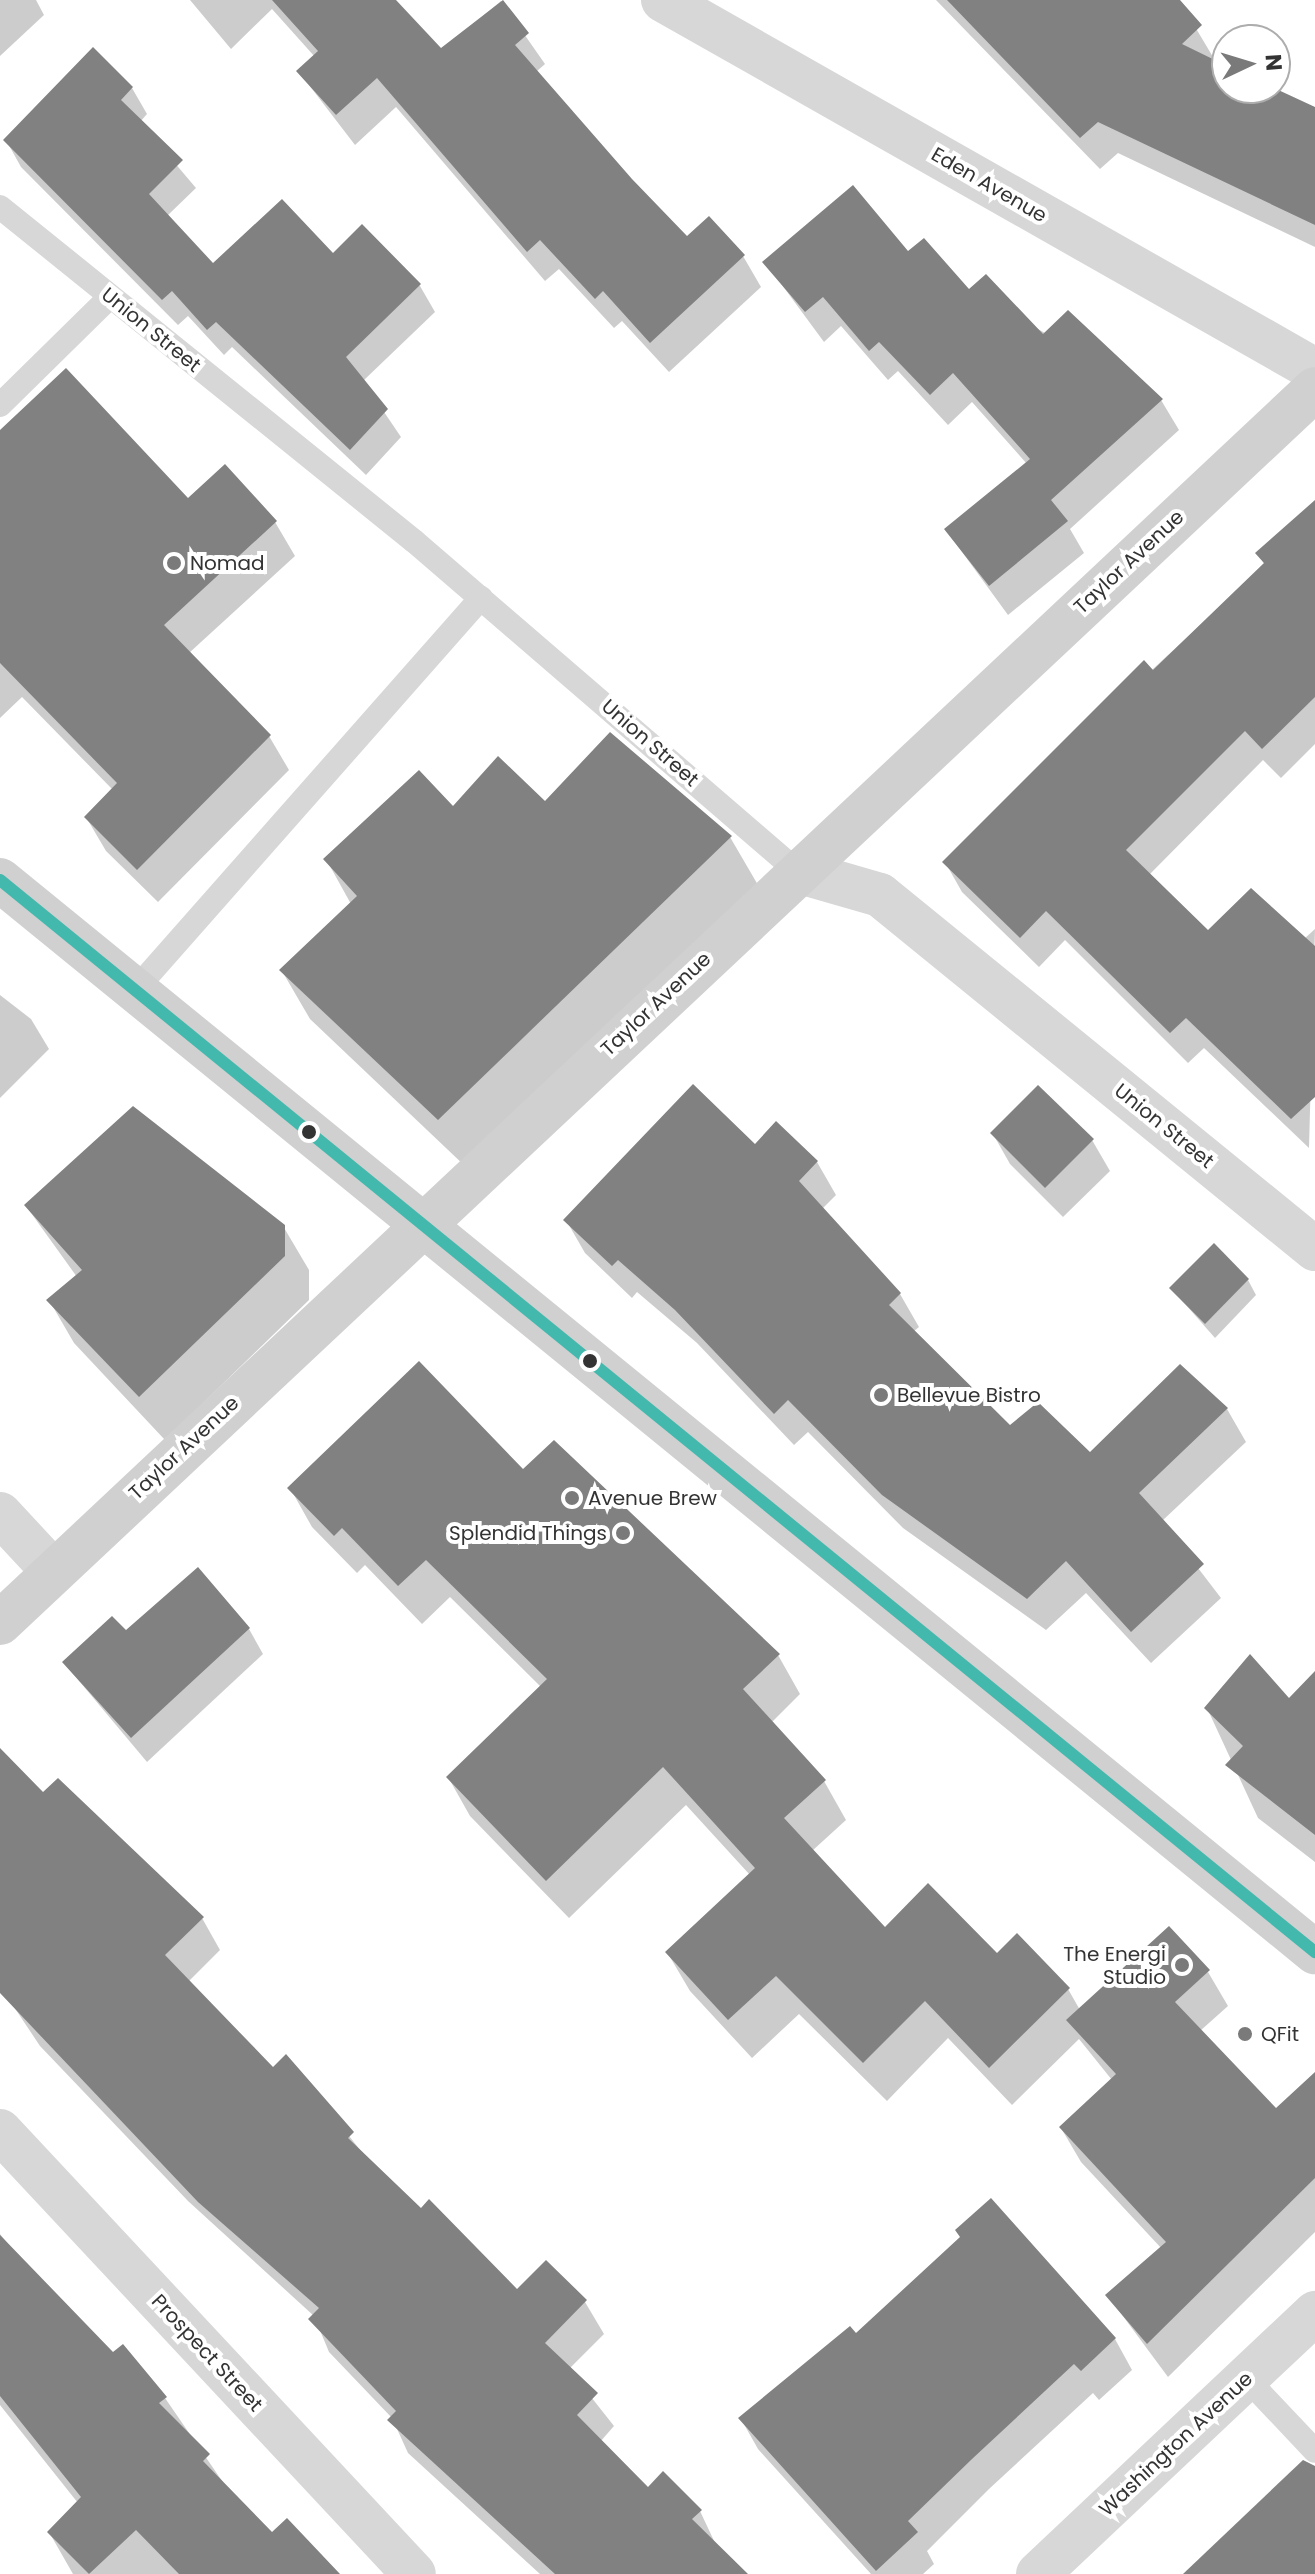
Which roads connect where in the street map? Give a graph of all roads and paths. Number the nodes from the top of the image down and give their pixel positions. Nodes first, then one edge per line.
1 (663, 0) edge
2 (0, 207) edge
3 (110, 297) junction
4 (1315, 370) edge
5 (1315, 389) edge
6 (0, 405) edge
7 (481, 598) junction
8 (797, 871) junction
9 (0, 880) edge
10 (135, 990) junction
11 (421, 1224) junction
12 (1315, 1249) edge
13 (0, 1514) edge
14 (53, 1571) junction
15 (0, 1623) edge
16 (1315, 1952) edge
17 (0, 2131) edge
18 (1315, 2313) edge
19 (1246, 2378) junction
20 (1315, 2451) edge
21 (414, 2574) edge
22 (1038, 2574) edge

1 - 4 street, Eden Avenue
2 - 3 lane, Union Street
3 - 6 lane
3 - 7 lane, Union Street
5 - 8 street, Taylor Avenue
7 - 8 lane, Union Street
7 - 10 lane
8 - 11 street, Taylor Avenue
8 - 12 street, Union Street
9 - 10 street
10 - 11 street
11 - 14 street, Taylor Avenue
11 - 16 street
13 - 14 street
14 - 15 street, Taylor Avenue
17 - 21 street, Prospect Street
18 - 19 street, Washington Avenue
19 - 20 lane
19 - 22 street, Washington Avenue

